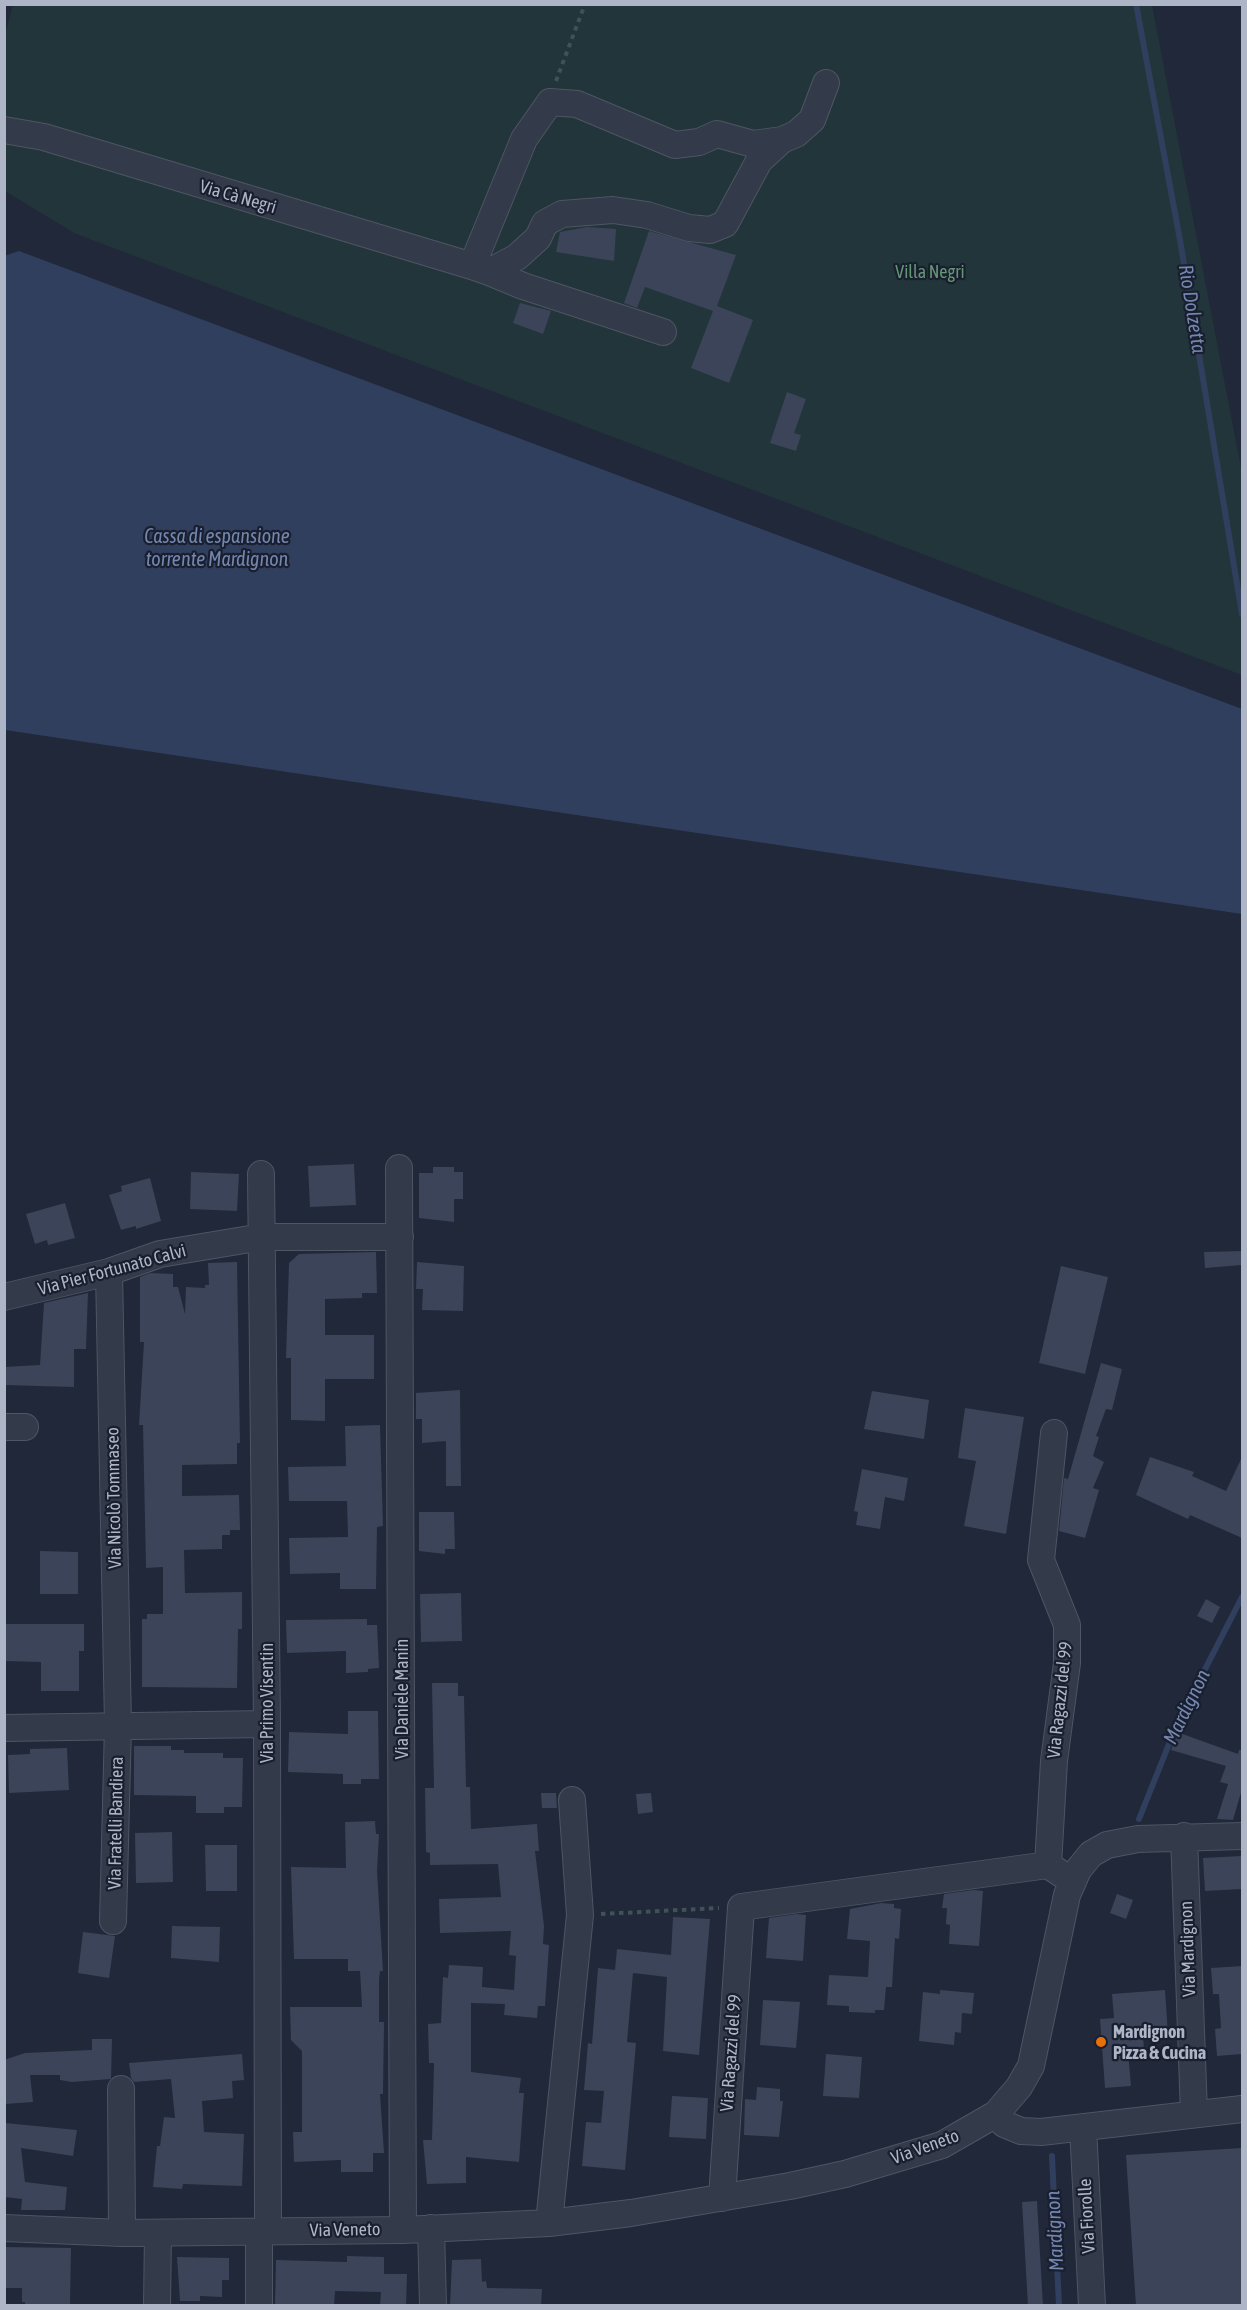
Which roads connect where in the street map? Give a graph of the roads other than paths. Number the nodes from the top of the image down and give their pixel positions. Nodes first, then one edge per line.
1 (826, 83) dead end
2 (4, 130) edge
3 (782, 140) junction
4 (480, 269) junction
5 (663, 332) dead end
6 (399, 1168) dead end
7 (261, 1174) dead end
8 (400, 1237) junction
9 (262, 1238) junction
10 (109, 1272) junction
11 (4, 1297) edge
12 (1054, 1433) dead end
13 (267, 1724) junction
14 (118, 1725) junction
15 (4, 1728) edge
16 (572, 1800) dead end
17 (1240, 1829) edge
18 (1184, 1836) junction
19 (1048, 1865) junction
20 (1072, 1881) junction
21 (113, 1921) dead end
22 (121, 2089) dead end
23 (1242, 2109) edge
24 (996, 2114) junction
25 (1194, 2114) junction
26 (1083, 2127) junction
27 (722, 2198) junction
28 (549, 2223) junction
29 (4, 2228) edge
30 (431, 2229) junction
31 (404, 2230) junction
32 (263, 2231) junction
33 (122, 2233) junction
34 (158, 2233) junction
35 (157, 2306) edge
36 (260, 2306) edge
37 (433, 2306) edge
38 (1092, 2306) edge

1 - 3 street
2 - 4 street, Via Cà Negri
3 - 4 street
3 - 4 street
4 - 5 street, Via Cà Negri
6 - 8 street, Via Daniele Manin
7 - 9 street, Via Primo Visentin
8 - 9 street, Via Pier Fortunato Calvi
8 - 31 street, Via Daniele Manin
9 - 10 street, Via Pier Fortunato Calvi
9 - 13 street, Via Primo Visentin
10 - 11 street, Via Pier Fortunato Calvi
10 - 14 street, Via Nicolò Tommaseo
12 - 19 street, Via Ragazzi del 99
13 - 14 street
13 - 32 street, Via Primo Visentin
14 - 15 street
14 - 21 street, Via Fratelli Bandiera
16 - 28 street
17 - 18 street
18 - 20 street, Via Veneto
18 - 25 street, Via Mardignon
19 - 20 street
19 - 27 street, Via Ragazzi del 99
20 - 24 street, Via Veneto
22 - 33 street
23 - 25 street
24 - 26 street
24 - 27 street, Via Veneto
25 - 26 street
26 - 38 street, Via Fiorolle
27 - 28 street, Via Veneto
28 - 30 street, Via Veneto
29 - 33 street, Via Veneto
30 - 31 street, Via Veneto
30 - 37 street
31 - 32 street, Via Veneto
32 - 34 street, Via Veneto
32 - 36 street
33 - 34 street, Via Veneto
34 - 35 street

